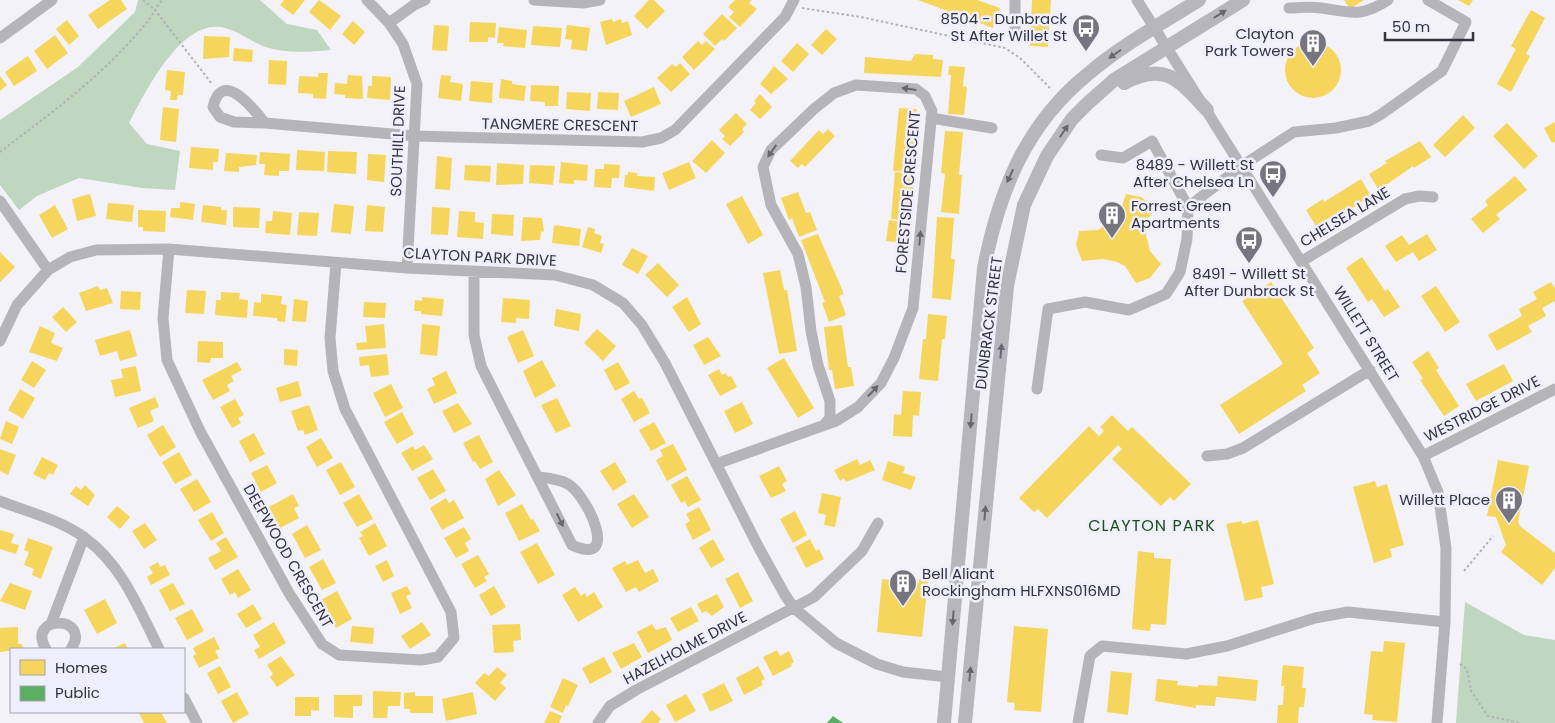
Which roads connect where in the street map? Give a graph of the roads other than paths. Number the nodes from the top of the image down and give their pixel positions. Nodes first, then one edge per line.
1 (52, 0) edge
2 (366, 0) edge
3 (426, 0) edge
4 (534, 0) edge
5 (600, 0) edge
6 (1016, 0) edge
7 (1137, 0) edge
8 (1199, 0) edge
9 (1243, 0) edge
10 (1388, 0) edge
11 (1428, 0) edge
12 (792, 3) edge
13 (1289, 8) dead end
14 (389, 23) junction
15 (1155, 28) junction
16 (1015, 33) dead end
17 (0, 38) edge
18 (1168, 47) junction
19 (1088, 103) junction
20 (1207, 110) junction
21 (931, 118) junction
22 (264, 122) junction
23 (992, 128) dead end
24 (414, 136) junction
25 (1101, 155) dead end
26 (1243, 166) junction
27 (1433, 197) dead end
28 (0, 201) edge
29 (1188, 207) junction
30 (168, 249) junction
31 (1302, 261) junction
32 (336, 263) junction
33 (407, 268) junction
34 (48, 270) junction
35 (474, 272) junction
36 (0, 341) edge
37 (1370, 370) junction
38 (1037, 389) dead end
39 (1555, 389) edge
40 (823, 426) junction
41 (1207, 456) dead end
42 (1424, 456) junction
43 (716, 464) junction
44 (538, 477) junction
45 (0, 501) edge
46 (878, 523) dead end
47 (84, 537) junction
48 (794, 608) junction
49 (1445, 622) junction
50 (51, 624) junction
51 (46, 648) edge
52 (72, 648) edge
53 (158, 648) edge
54 (948, 677) junction
55 (185, 700) edge
56 (196, 723) edge
57 (598, 723) edge
58 (944, 723) edge
59 (965, 723) edge
60 (1078, 723) edge
61 (1436, 723) edge

1 - 17 street
2 - 14 street, SOUTHILL DRIVE
3 - 14 street
4 - 5 street
6 - 16 street
7 - 15 street, WILLETT STREET
8 - 15 main road, DUNBRACK STREET
18 -> 9 main road, DUNBRACK STREET
10 - 13 street
11 - 26 street
12 - 24 street, TANGMERE CRESCENT
14 - 24 street, SOUTHILL DRIVE
15 - 18 street, WILLETT STREET
15 -> 54 main road, DUNBRACK STREET
18 - 19 main road, DUNBRACK STREET
18 - 20 street, WILLETT STREET
19 - 20 main road
59 -> 19 main road, DUNBRACK STREET
20 - 26 street, WILLETT STREET
21 - 23 street
40 -> 21 street, FORESTSIDE CRESCENT
21 -> 40 street, FORESTSIDE CRESCENT
22 - 22 street, TANGMERE CRESCENT
22 - 24 street, TANGMERE CRESCENT
24 - 33 street, SOUTHILL DRIVE
25 - 29 street
26 - 29 street
26 - 31 street, WILLETT STREET
27 - 31 street, CHELSEA LANE
28 - 34 street
29 - 38 street
30 - 32 street, CLAYTON PARK DRIVE
30 - 32 street, DEEPWOOD CRESCENT
30 - 34 street, CLAYTON PARK DRIVE
31 - 37 street, WILLETT STREET
32 - 33 street, CLAYTON PARK DRIVE
33 - 35 street, CLAYTON PARK DRIVE
34 - 36 street, CLAYTON PARK DRIVE
35 - 43 street, CLAYTON PARK DRIVE
35 - 44 street
37 - 41 street
37 - 42 street, WILLETT STREET
39 - 42 street, WESTRIDGE DRIVE
40 - 43 street, FORESTSIDE CRESCENT
42 - 49 street, WILLETT STREET
43 - 48 street, CLAYTON PARK DRIVE
44 -> 44 street
45 - 47 street
46 - 48 street, HAZELHOLME DRIVE
47 - 50 street
47 - 53 street
48 - 54 street, CLAYTON PARK DRIVE
48 - 57 street, HAZELHOLME DRIVE
49 - 60 street
49 - 61 street, WILLETT STREET
50 - 51 street
50 - 52 street
54 - 58 main road, DUNBRACK STREET
55 - 56 street

